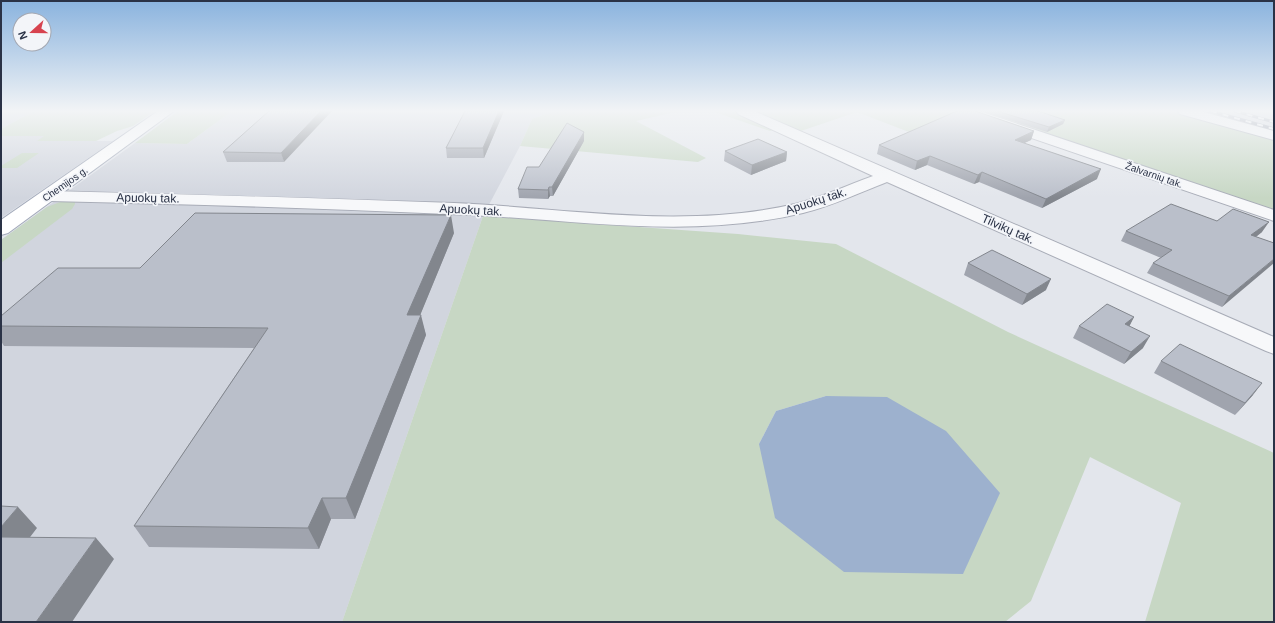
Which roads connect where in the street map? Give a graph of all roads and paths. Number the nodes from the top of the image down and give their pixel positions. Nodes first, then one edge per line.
1 (126, 140) edge
2 (807, 140) edge
3 (1051, 140) edge
4 (887, 176) junction
5 (48, 196) junction
6 (1274, 216) edge
7 (1, 230) edge
8 (1274, 346) edge

1 - 5 main road, Chemijos g.
2 - 4 street, Tilvikų tak.
3 - 6 street, Žalvarnių tak.
4 - 5 street, Apuokų tak.
4 - 8 street, Tilvikų tak.
5 - 7 main road, Chemijos g.

